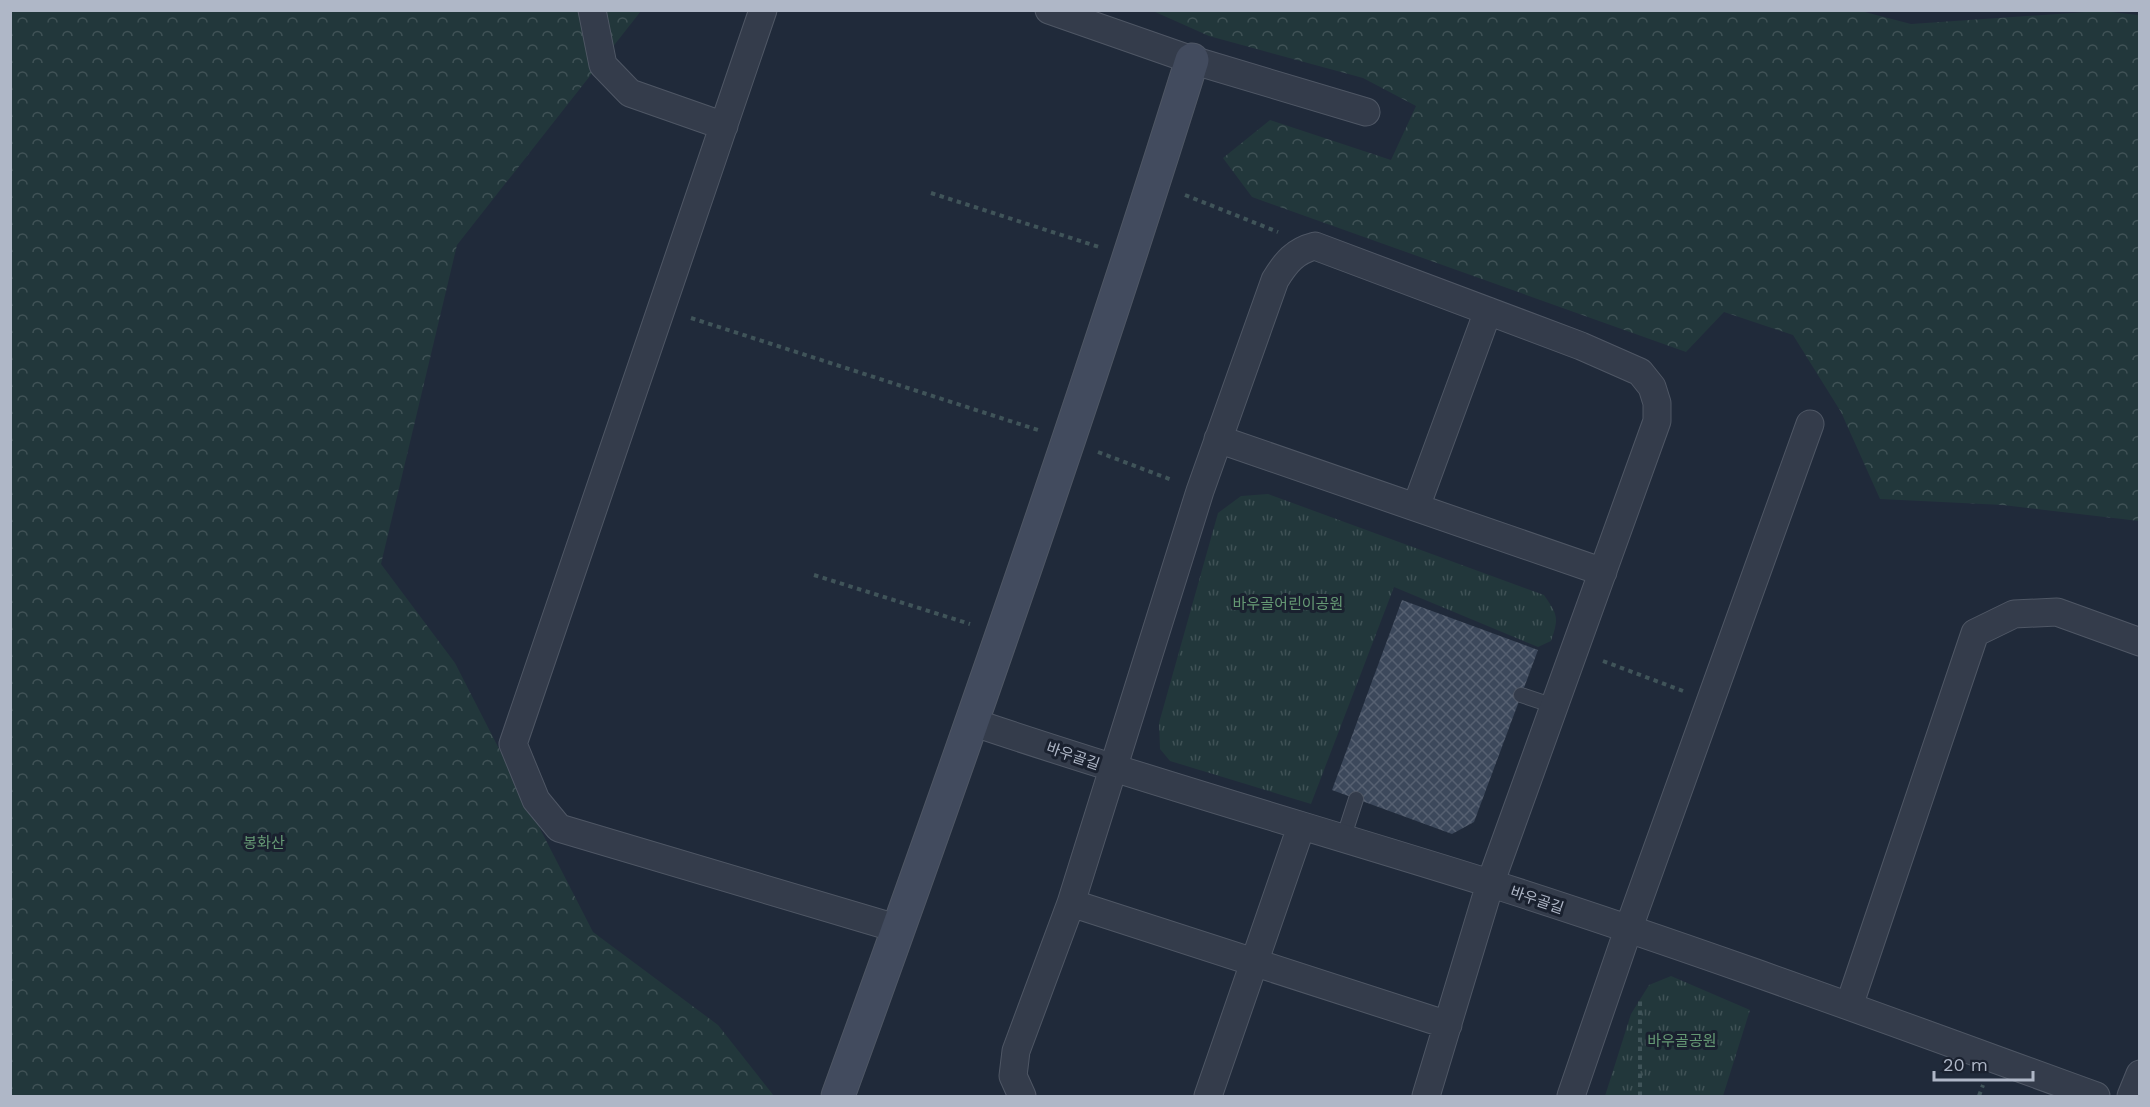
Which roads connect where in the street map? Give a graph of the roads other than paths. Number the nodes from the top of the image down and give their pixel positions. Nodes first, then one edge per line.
1 (592, 10) edge
2 (763, 10) edge
3 (1049, 10) edge
4 (1192, 60) junction
5 (1366, 112) dead end
6 (724, 126) junction
7 (1488, 311) junction
8 (1810, 424) dead end
9 (1218, 439) junction
10 (1416, 507) junction
11 (1603, 572) junction
12 (2139, 642) edge
13 (1521, 695) dead end
14 (1554, 706) junction
15 (972, 722) junction
16 (1111, 770) junction
17 (1356, 799) dead end
18 (1300, 826) junction
19 (1342, 839) junction
20 (1490, 884) junction
21 (1071, 903) junction
22 (899, 929) junction
23 (1628, 930) junction
24 (1255, 962) junction
25 (1849, 1006) junction
26 (1448, 1025) junction
27 (2139, 1074) edge
28 (838, 1096) edge
29 (1022, 1096) edge
30 (1208, 1096) edge
31 (1426, 1096) edge
32 (1571, 1096) edge
33 (2096, 1096) edge
34 (2131, 1096) edge

1 - 6 street
2 - 6 street
3 - 4 street
4 - 5 street
4 - 15 street
6 - 22 street
7 - 9 street
7 - 10 street
7 - 11 street
8 - 23 street
9 - 10 street
9 - 16 street
10 - 11 street
11 - 14 street
12 - 25 street
13 - 14 lane
14 - 20 street
15 - 16 street, 바우골길
15 - 22 street
16 - 18 street, 바우골길
16 - 21 street
17 - 19 lane
18 - 19 street, 바우골길
18 - 24 street
19 - 20 street, 바우골길
20 - 23 street, 바우골길
20 - 26 street
21 - 24 street
21 - 29 street
22 - 28 street
23 - 25 street, 바우골길
23 - 32 street
24 - 26 street
24 - 30 street
25 - 33 street, 바우골길
26 - 31 street
27 - 34 street

